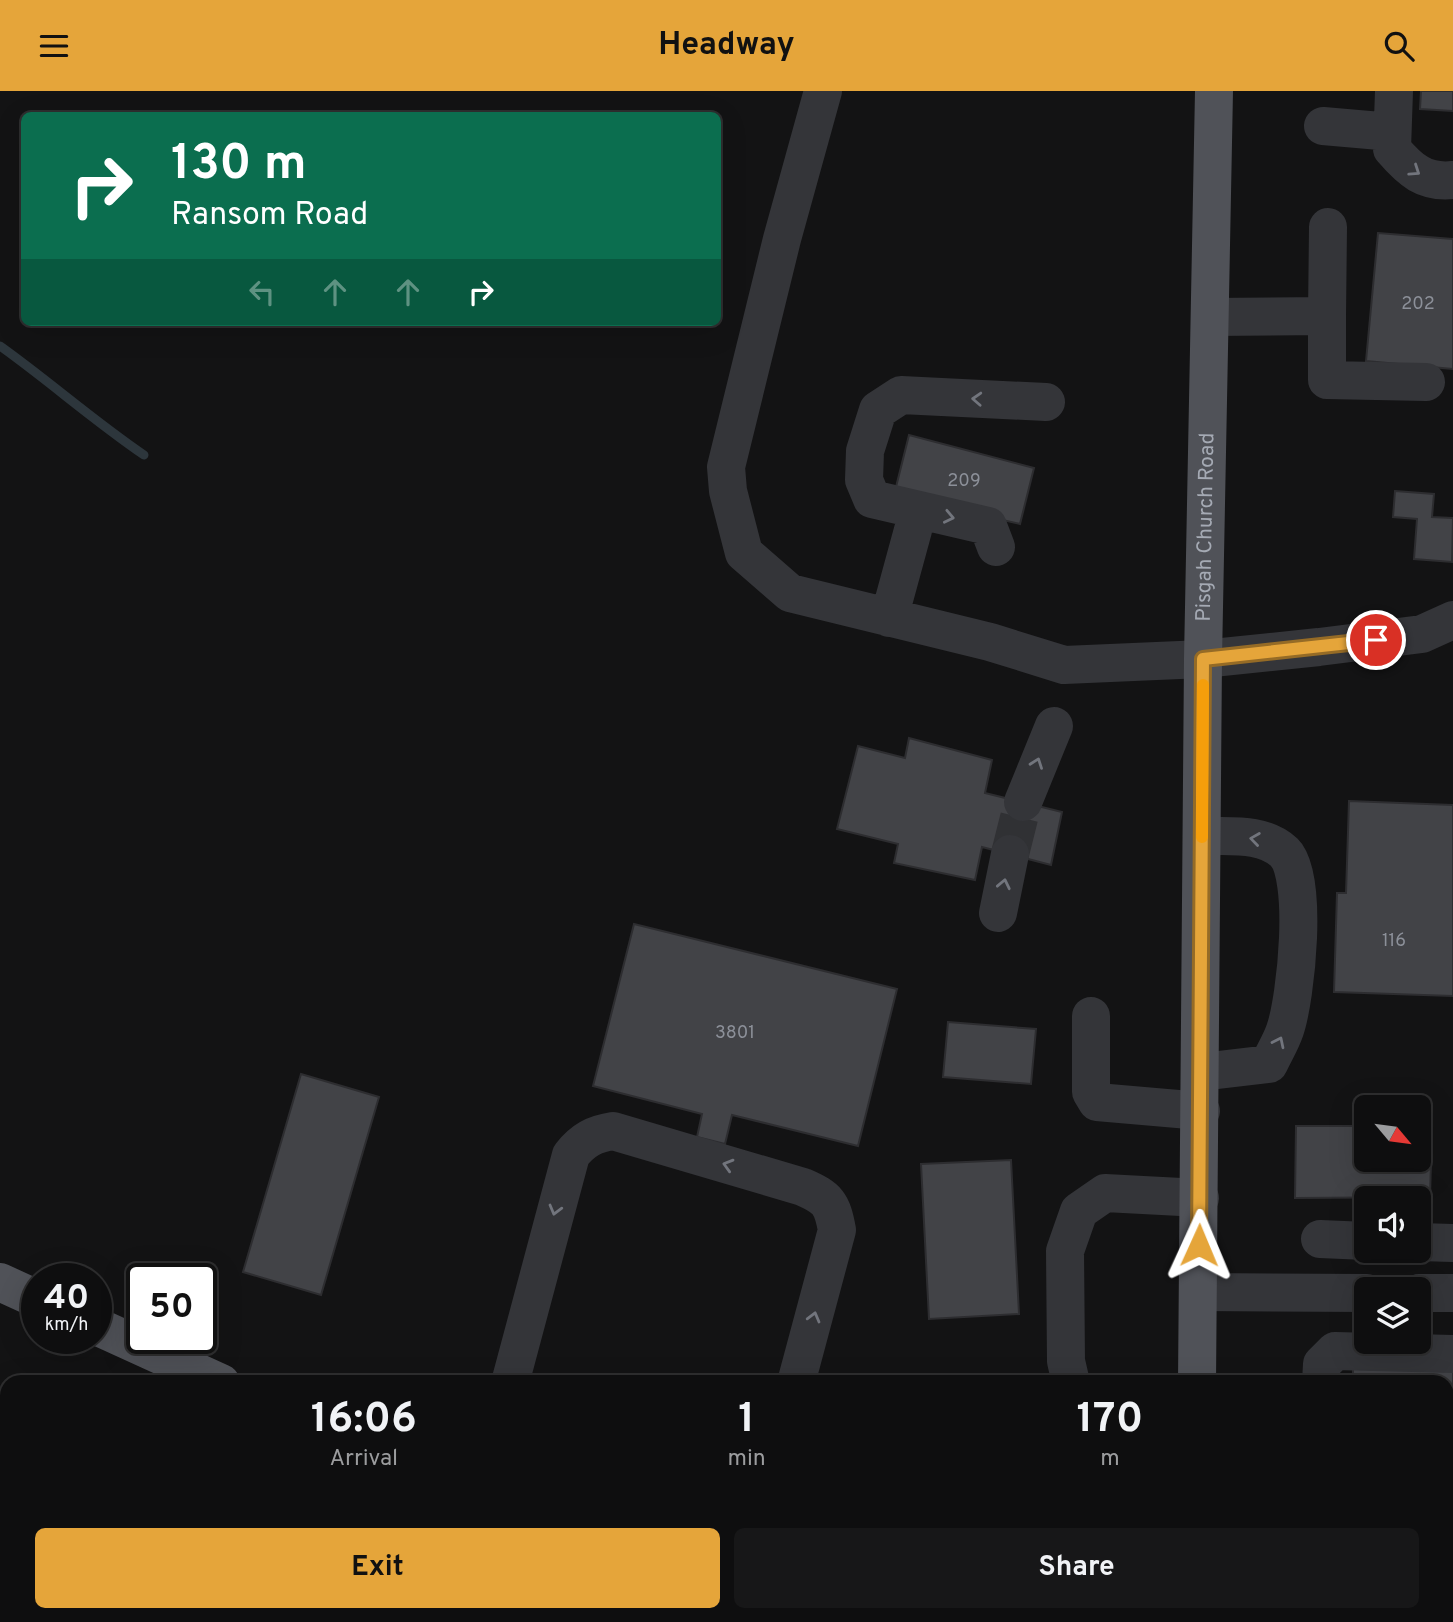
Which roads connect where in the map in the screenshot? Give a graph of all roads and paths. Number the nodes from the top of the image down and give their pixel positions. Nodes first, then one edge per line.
1 (823, 91) edge
2 (1214, 91) edge
3 (1394, 91) edge
4 (1323, 126) dead end
5 (1392, 132) junction
6 (1453, 180) edge
7 (1328, 227) dead end
8 (1327, 316) junction
9 (1210, 317) junction
10 (1426, 382) dead end
11 (1045, 402) dead end
12 (913, 530) dead end
13 (996, 547) dead end
14 (889, 618) junction
15 (1453, 621) edge
16 (1203, 659) junction
17 (1054, 726) dead end
18 (1023, 802) tunnel mouth
19 (1202, 836) junction
20 (1010, 854) tunnel mouth
21 (998, 913) dead end
22 (1091, 1016) dead end
23 (1201, 1072) junction
24 (1201, 1111) junction
25 (1200, 1198) junction
26 (1320, 1239) dead end
27 (1354, 1240) edge
28 (1431, 1242) edge
29 (1453, 1243) edge
30 (0, 1282) edge
31 (21, 1292) edge
32 (1199, 1292) junction
33 (1354, 1293) edge
34 (1431, 1293) edge
35 (1453, 1293) edge
36 (112, 1333) edge
37 (1453, 1354) edge
38 (203, 1375) edge
39 (512, 1375) edge
40 (798, 1375) edge
41 (1069, 1375) edge
42 (1197, 1375) edge
43 (1321, 1375) edge

1 - 14 street
2 - 9 main road, Pisgah Church Road
3 - 5 street
4 - 5 street
5 -> 6 street
7 - 8 street
8 - 9 street
8 - 10 street
9 - 16 main road, Pisgah Church Road
11 -> 13 street
12 - 14 street
14 - 16 street
15 - 16 street
16 - 19 main road, Pisgah Church Road
18 -> 17 street
19 - 23 main road, Pisgah Church Road
23 -> 19 street
21 -> 20 street
22 - 24 street
23 - 24 main road, Pisgah Church Road
24 - 25 main road, Pisgah Church Road
25 - 32 main road, Pisgah Church Road
25 - 41 street
26 - 27 street
28 - 29 street
30 - 31 main road
32 - 33 street
32 - 42 main road, Pisgah Church Road
34 - 35 street
36 - 38 main road
37 - 43 street
40 -> 39 street

